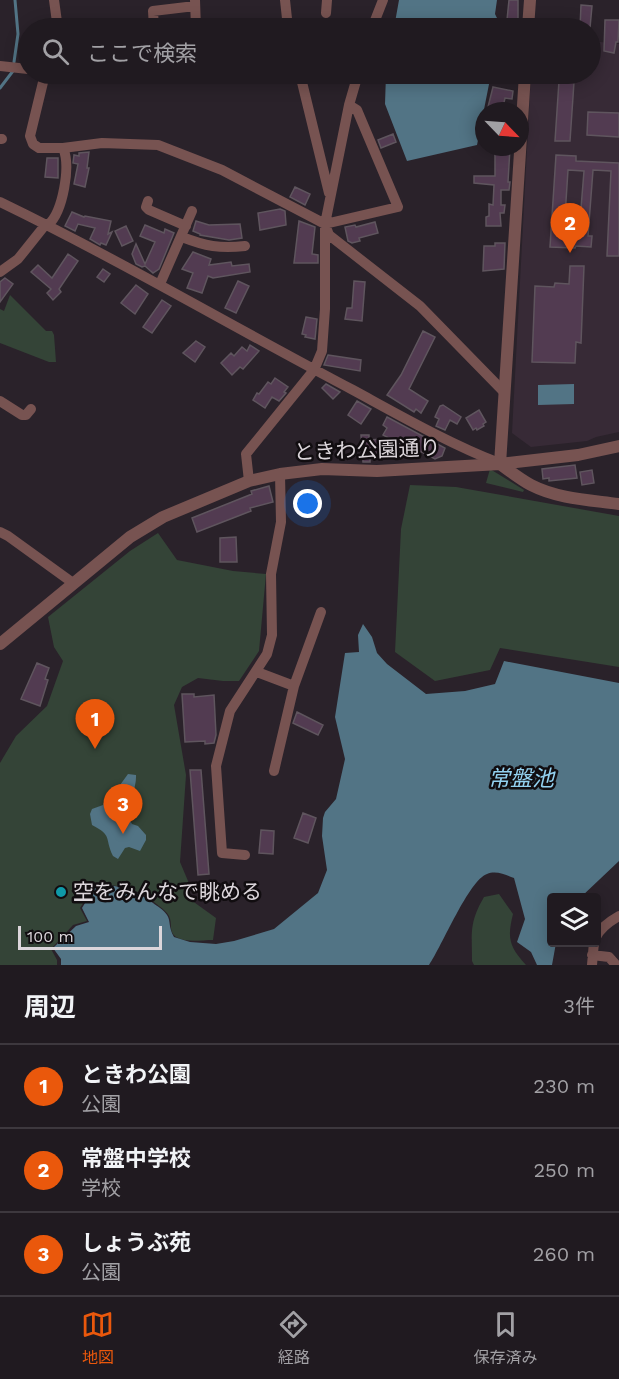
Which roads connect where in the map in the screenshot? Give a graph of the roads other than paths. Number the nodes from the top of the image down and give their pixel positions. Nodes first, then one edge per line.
1 (54, 0) edge
2 (285, 0) edge
3 (327, 0) edge
4 (383, 0) edge
5 (530, 0) edge
6 (195, 3) edge
7 (326, 13) dead end
8 (56, 18) edge
9 (153, 18) edge
10 (196, 18) edge
11 (287, 18) edge
12 (376, 18) edge
13 (529, 18) edge
14 (0, 66) edge
15 (18, 68) edge
16 (43, 84) edge
17 (302, 84) edge
18 (355, 84) edge
19 (524, 84) edge
20 (349, 105) junction
21 (63, 148) junction
22 (330, 196) junction
23 (0, 202) edge
24 (144, 207) dead end
25 (192, 211) dead end
26 (325, 224) junction
27 (47, 225) junction
28 (186, 226) junction
29 (182, 237) junction
30 (245, 246) dead end
31 (0, 272) edge
32 (160, 284) junction
33 (314, 370) junction
34 (505, 393) junction
35 (0, 400) edge
36 (31, 409) dead end
37 (619, 446) edge
38 (500, 464) junction
39 (280, 474) junction
40 (249, 481) junction
41 (619, 504) edge
42 (0, 532) edge
43 (73, 583) junction
44 (321, 612) dead end
45 (0, 644) edge
46 (257, 672) junction
47 (294, 686) junction
48 (274, 771) dead end
49 (245, 855) dead end
50 (619, 916) edge
51 (601, 929) edge
52 (592, 960) edge
53 (616, 965) edge

1 - 8 street
2 - 11 street
3 - 7 street
4 - 12 street
5 - 13 street
6 - 9 street
6 - 10 street
14 - 15 street
16 - 21 street
17 - 22 street
18 - 20 street
19 - 34 street
20 - 22 street
20 - 26 street
21 - 26 street
21 - 27 street
22 - 26 street
23 - 27 street
24 - 28 street
25 - 28 street
26 - 33 street
26 - 34 street
27 - 31 street
27 - 32 street
28 - 29 street
29 - 30 street
29 - 32 street
32 - 33 street
33 - 38 street
33 - 40 street
34 - 38 street
35 - 36 street
37 - 38 street, ときわ公園通り
38 - 39 street, ときわ公園通り
38 - 41 street
39 - 40 street, ときわ公園通り
39 - 46 street
40 - 43 street, ときわ公園通り
42 - 43 street
43 - 45 street, ときわ公園通り
44 - 47 street
46 - 47 street
46 - 49 street
47 - 48 street
50 - 51 street
52 - 53 street

